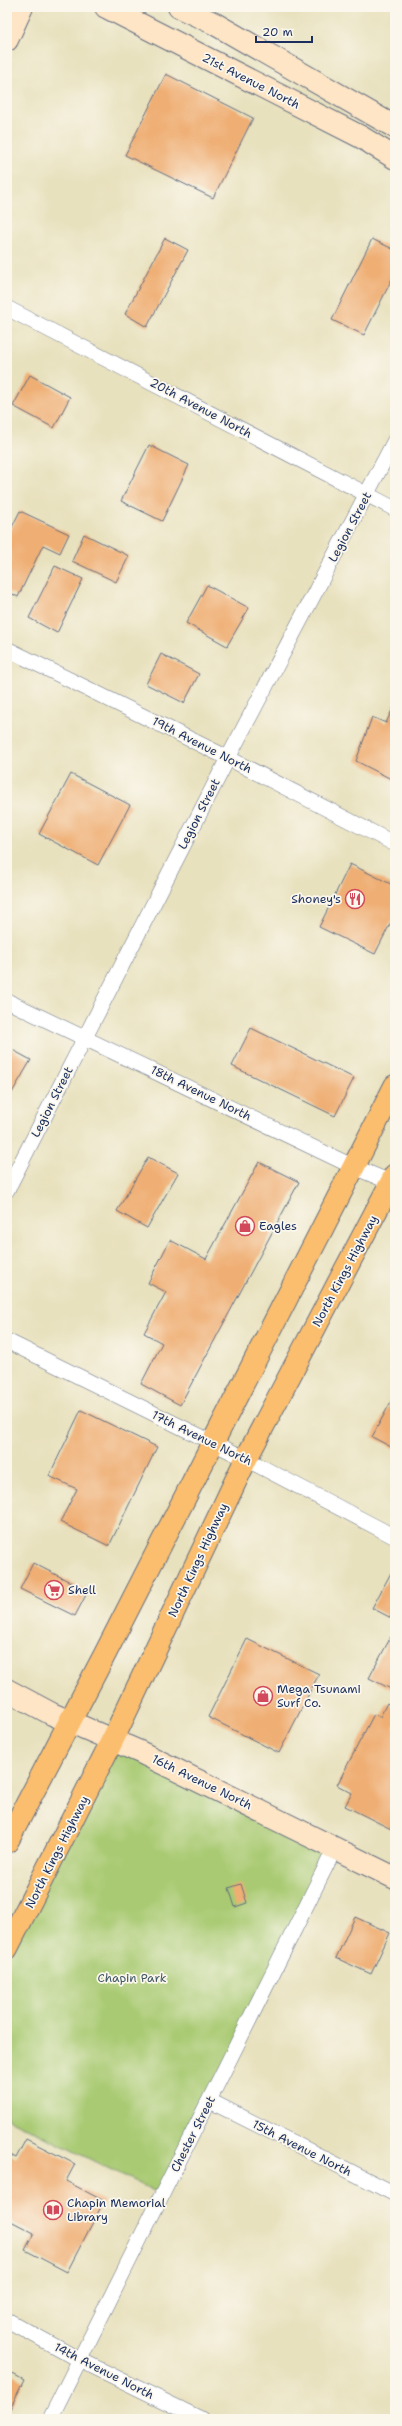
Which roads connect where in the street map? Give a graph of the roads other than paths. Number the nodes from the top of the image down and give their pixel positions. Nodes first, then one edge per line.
1 (22, 7) edge
2 (106, 7) edge
3 (179, 7) edge
4 (7, 40) edge
5 (395, 126) edge
6 (395, 158) edge
7 (7, 308) edge
8 (395, 440) edge
9 (367, 495) junction
10 (395, 509) edge
11 (7, 648) edge
12 (228, 758) junction
13 (395, 844) edge
14 (7, 1001) edge
15 (85, 1037) junction
16 (395, 1086) edge
17 (354, 1167) junction
18 (394, 1180) edge
19 (7, 1190) edge
20 (7, 1341) edge
21 (212, 1444) junction
22 (246, 1459) junction
23 (395, 1537) edge
24 (7, 1690) edge
25 (69, 1721) junction
26 (113, 1739) junction
27 (7, 1842) edge
28 (335, 1848) junction
29 (395, 1878) edge
30 (7, 1948) edge
31 (210, 2101) junction
32 (395, 2194) edge
33 (7, 2320) edge
34 (80, 2360) junction
35 (50, 2419) edge
36 (201, 2419) edge

1 - 4 main road
2 - 6 main road, 21st Avenue North
3 - 5 main road
7 - 9 street, 20th Avenue North
8 - 9 street, Legion Street
9 - 10 street, 20th Avenue North
9 - 12 street, Legion Street
11 - 12 street, 19th Avenue North
12 - 13 street, 19th Avenue North
12 - 15 street, Legion Street
14 - 15 street, 18th Avenue North
15 - 17 street, 18th Avenue North
15 - 19 street, Legion Street
16 - 17 main road
17 - 18 street, 18th Avenue North
17 - 21 main road
18 - 22 main road, North Kings Highway
20 - 21 street, 17th Avenue North
21 - 22 street, 17th Avenue North
21 - 25 main road
22 - 23 street, 17th Avenue North
22 - 26 main road, North Kings Highway
24 - 25 main road, 16th Avenue North
25 - 26 main road, 16th Avenue North
25 - 27 main road
26 - 28 main road, 16th Avenue North
26 - 30 main road, North Kings Highway
28 - 29 main road, 16th Avenue North
28 - 31 street, Chester Street
31 - 32 street, 15th Avenue North
31 - 34 street, Chester Street
33 - 34 street, 14th Avenue North
34 - 35 street, Chester Street
34 - 36 street, 14th Avenue North

